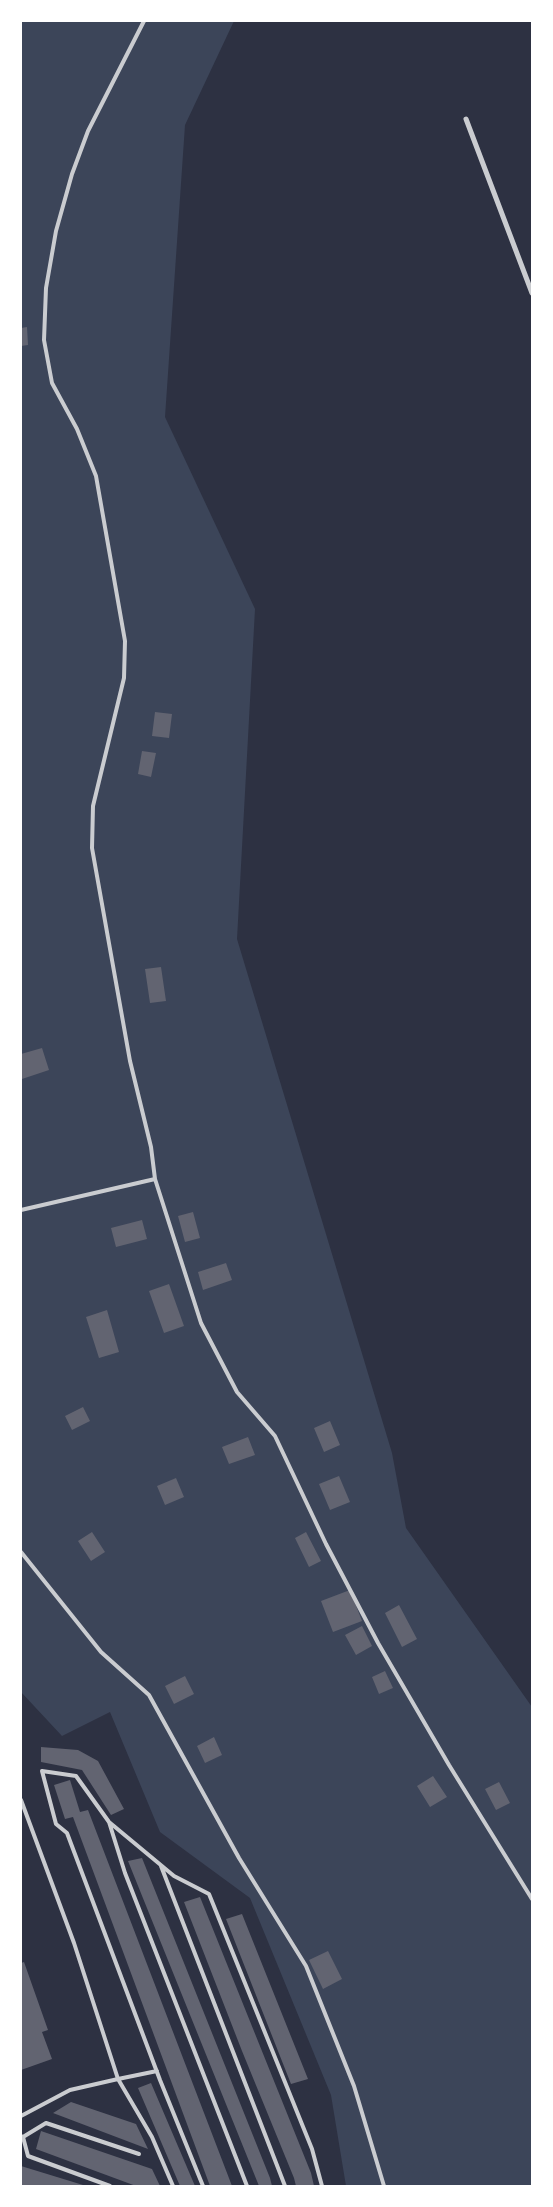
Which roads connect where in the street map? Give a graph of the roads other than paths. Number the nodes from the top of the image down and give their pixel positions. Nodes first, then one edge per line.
1 (144, 21) edge
2 (466, 119) dead end
3 (532, 294) edge
4 (155, 1179) junction
5 (21, 1210) edge
6 (21, 1552) edge
7 (21, 1800) edge
8 (109, 1822) junction
9 (161, 1865) junction
10 (532, 1899) edge
11 (157, 2072) junction
12 (118, 2079) junction
13 (21, 2116) edge
14 (22, 2136) edge
15 (139, 2154) dead end
16 (110, 2186) edge
17 (173, 2186) edge
18 (202, 2186) edge
19 (247, 2186) edge
20 (285, 2186) edge
21 (322, 2186) edge
22 (384, 2186) edge

1 - 4 lane
2 - 3 street
4 - 5 lane
4 - 10 lane
6 - 22 lane
7 - 12 lane
8 - 9 lane
8 - 11 lane
8 - 19 lane
9 - 20 lane
9 - 21 lane
11 - 12 lane
11 - 18 lane
12 - 13 lane
12 - 17 lane
14 - 15 lane
14 - 16 lane

